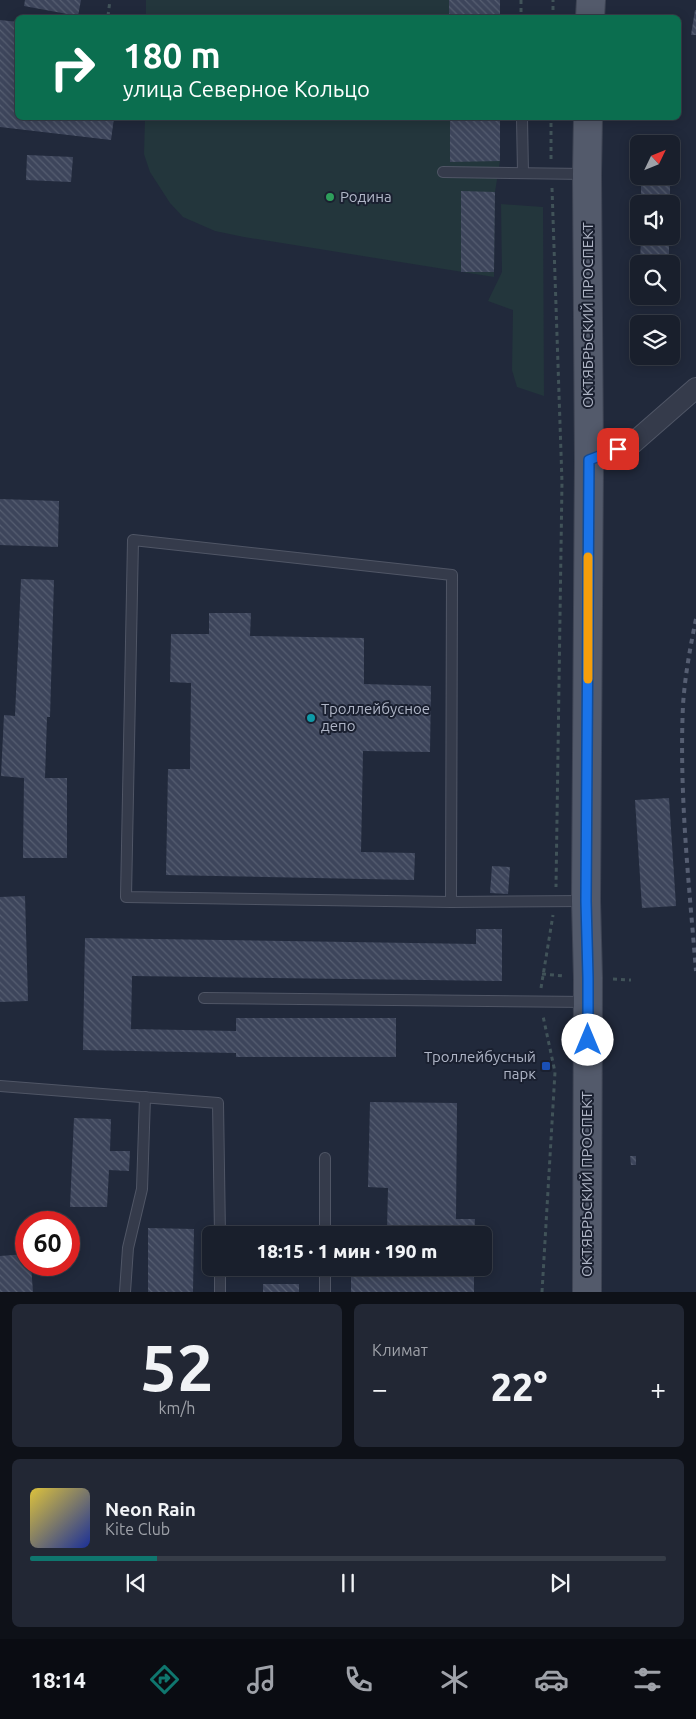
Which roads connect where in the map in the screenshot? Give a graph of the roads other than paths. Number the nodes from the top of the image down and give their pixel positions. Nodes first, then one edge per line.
1 (591, 0) edge
2 (590, 15) edge
3 (522, 120) edge
4 (588, 120) edge
5 (442, 172) dead end
6 (523, 173) junction
7 (587, 174) junction
8 (696, 388) edge
9 (589, 460) junction
10 (586, 901) junction
11 (451, 902) junction
12 (204, 998) dead end
13 (588, 1002) junction
14 (0, 1086) edge
15 (145, 1097) junction
16 (325, 1158) dead end
17 (220, 1226) edge
18 (325, 1226) edge
19 (220, 1276) edge
20 (325, 1276) edge
21 (125, 1292) edge
22 (220, 1292) edge
23 (325, 1292) edge
24 (587, 1292) edge

1 - 2 main road
3 - 6 lane
4 - 7 main road, ОКТЯБРЬСКИЙ ПРОСПЕКТ
5 - 6 lane
6 - 7 lane
7 - 9 main road, ОКТЯБРЬСКИЙ ПРОСПЕКТ
8 - 9 street
9 - 10 main road, ОКТЯБРЬСКИЙ ПРОСПЕКТ
10 - 11 lane
10 - 13 main road, ОКТЯБРЬСКИЙ ПРОСПЕКТ
11 - 11 lane
12 - 13 lane
13 - 24 main road, ОКТЯБРЬСКИЙ ПРОСПЕКТ
14 - 15 lane
15 - 17 lane
15 - 21 lane
16 - 18 lane
19 - 22 lane
20 - 23 lane

